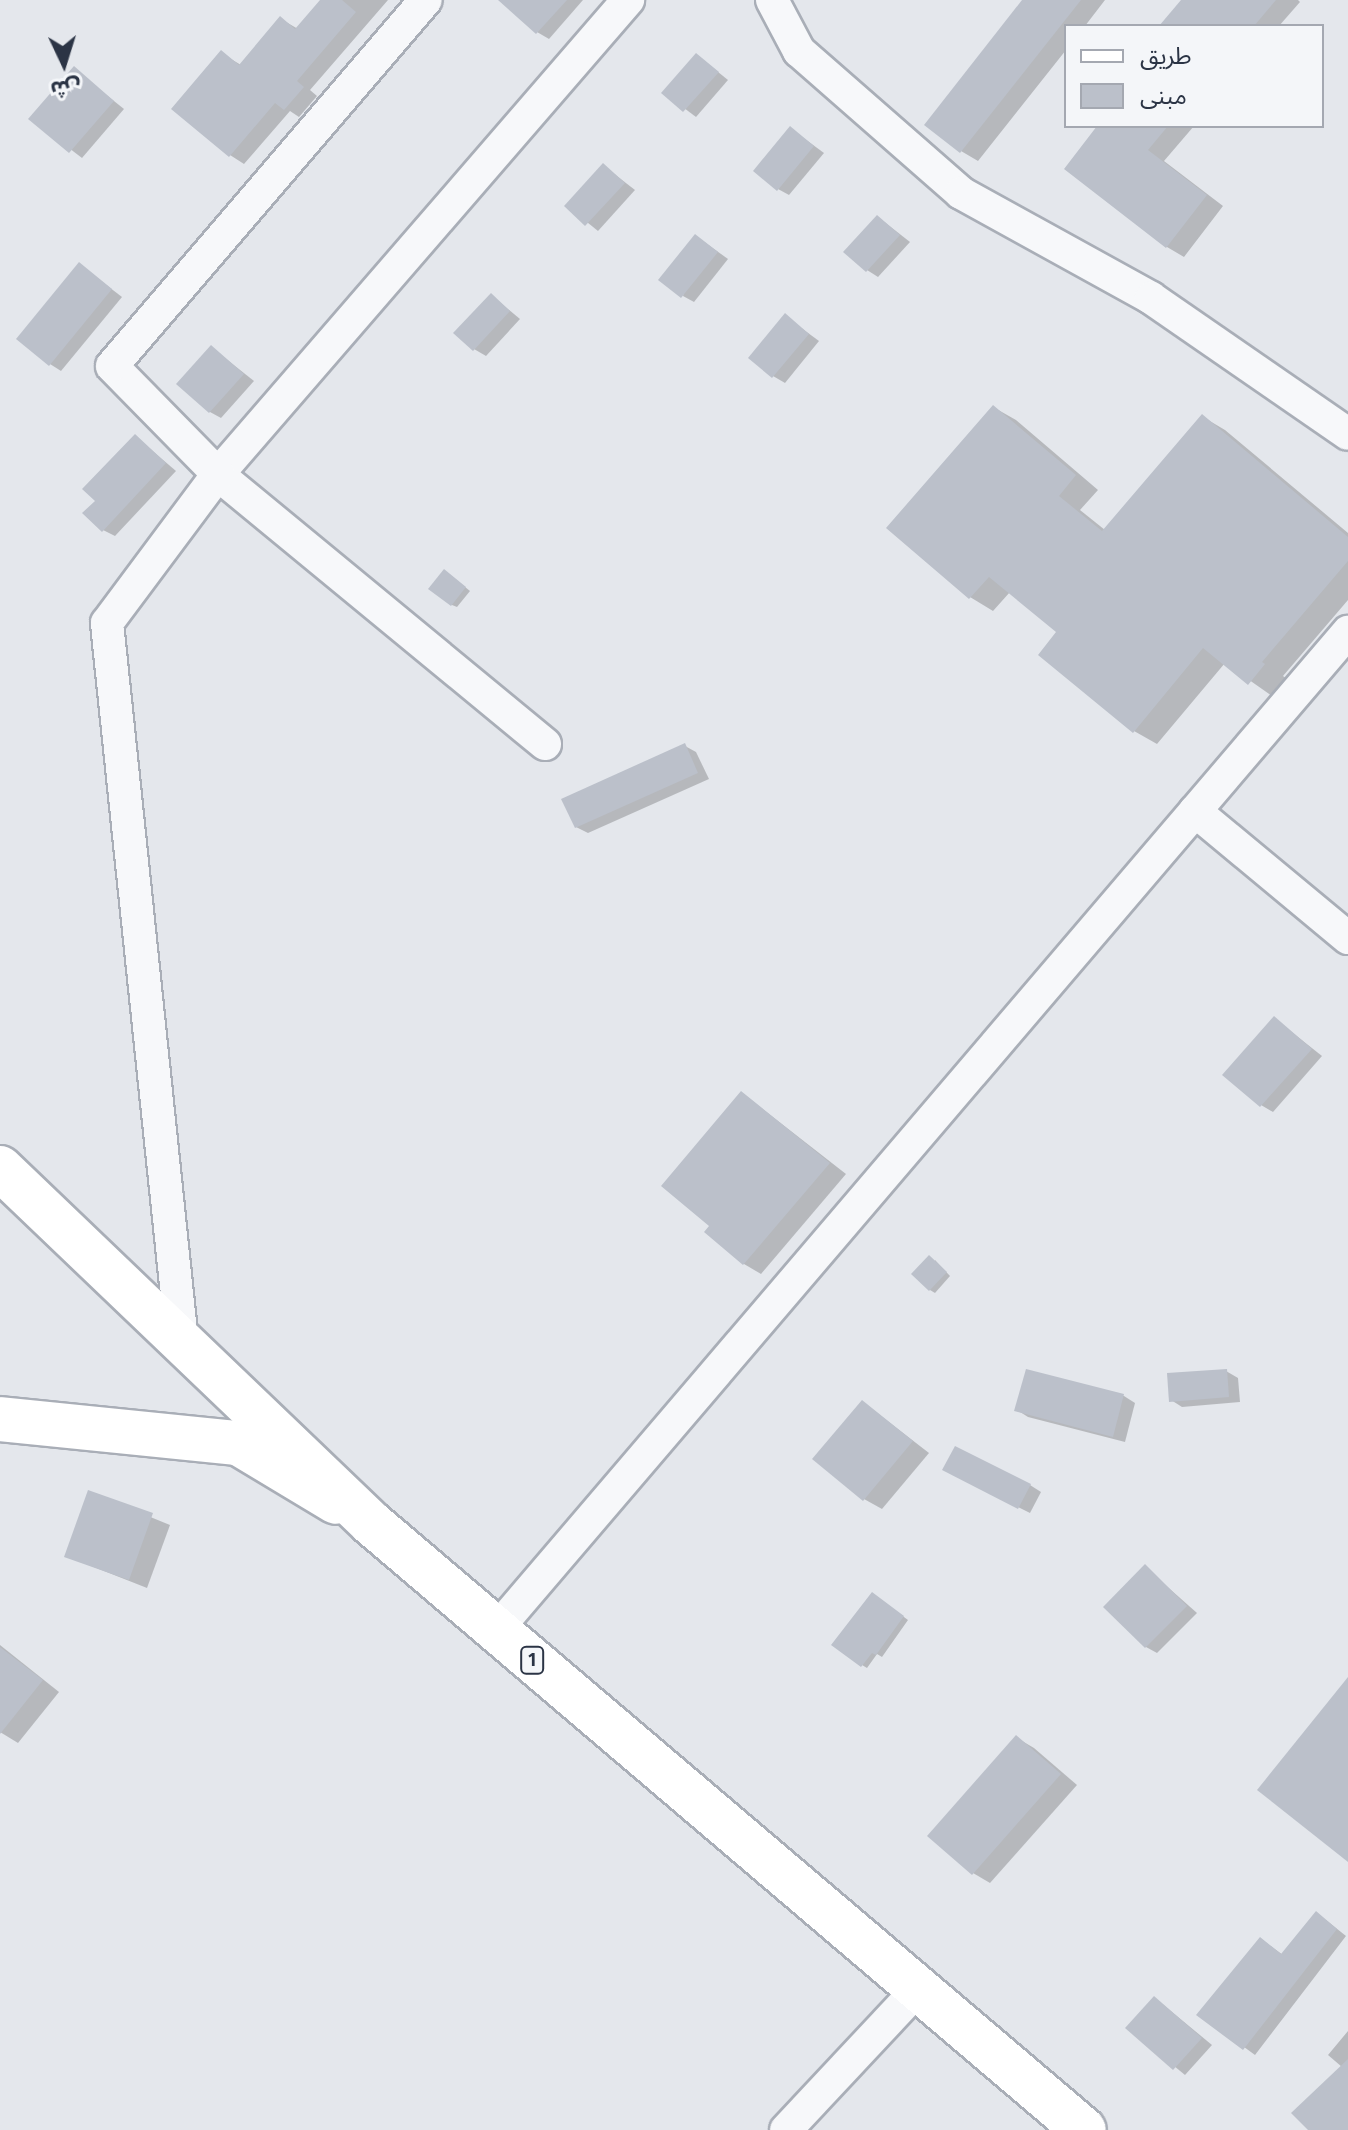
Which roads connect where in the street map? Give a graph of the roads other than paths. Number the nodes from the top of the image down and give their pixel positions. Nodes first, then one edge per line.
1 (426, 0) edge
2 (628, 0) edge
3 (772, 0) edge
4 (1348, 434) edge
5 (218, 474) junction
6 (1348, 632) edge
7 (545, 744) dead end
8 (1195, 811) junction
9 (1348, 938) edge
10 (0, 1168) edge
11 (182, 1342) junction
12 (0, 1419) edge
13 (371, 1523) junction
14 (497, 1629) junction
15 (918, 1989) junction
16 (786, 2130) edge
17 (1084, 2130) edge

1 - 5 street
2 - 5 street
3 - 4 street
5 - 7 street
5 - 11 street
6 - 8 street
8 - 9 street
8 - 14 street
10 - 11 main road, 1
11 - 13 main road, 1
12 - 13 main road
13 - 14 main road, 1
14 - 15 main road, 1
15 - 16 street
15 - 17 main road, 1

